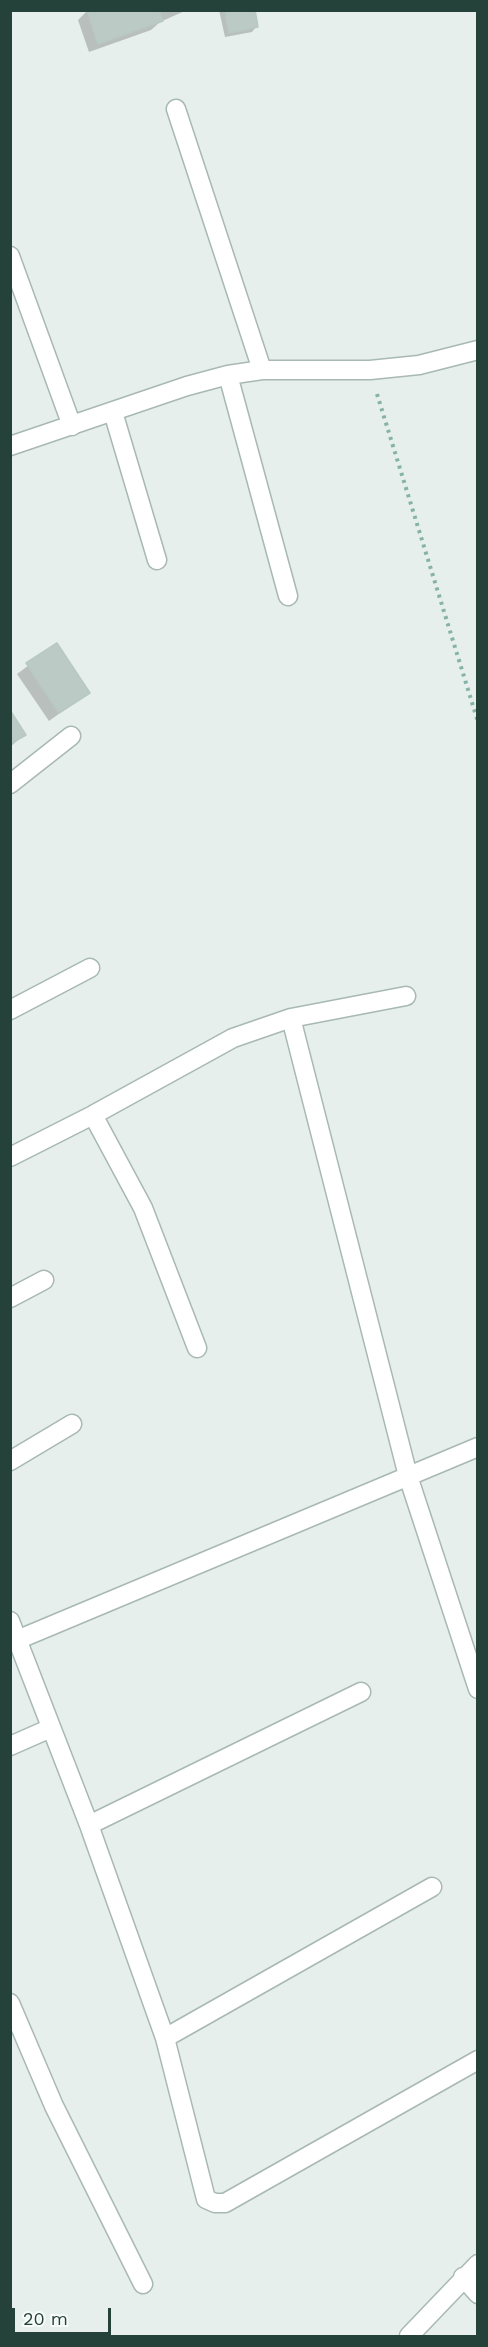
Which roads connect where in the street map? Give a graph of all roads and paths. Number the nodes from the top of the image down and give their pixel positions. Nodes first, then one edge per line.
1 (176, 109) dead end
2 (10, 256) edge
3 (476, 356) edge
4 (262, 370) junction
5 (370, 370) junction
6 (228, 375) junction
7 (113, 412) junction
8 (72, 426) junction
9 (10, 446) edge
10 (157, 560) dead end
11 (288, 596) dead end
12 (477, 722) edge
13 (71, 736) dead end
14 (10, 784) edge
15 (90, 968) dead end
16 (406, 996) dead end
17 (10, 1010) edge
18 (291, 1018) junction
19 (93, 1115) junction
20 (10, 1157) edge
21 (44, 1280) dead end
22 (10, 1298) edge
23 (197, 1348) dead end
24 (72, 1424) dead end
25 (477, 1447) edge
26 (10, 1461) edge
27 (408, 1476) junction
28 (10, 1621) edge
29 (17, 1640) junction
30 (477, 1689) edge
31 (361, 1692) dead end
32 (51, 1728) junction
33 (10, 1746) edge
34 (89, 1825) junction
35 (432, 1887) dead end
36 (10, 2003) edge
37 (165, 2038) junction
38 (477, 2061) edge
39 (477, 2264) edge
40 (463, 2277) junction
41 (143, 2284) dead end
42 (477, 2294) edge
43 (410, 2337) edge

1 - 4 street
2 - 8 street
3 - 5 street
4 - 5 street
4 - 6 street
5 - 12 path
6 - 7 street
6 - 11 street
7 - 8 street
7 - 10 street
8 - 9 street
13 - 14 street
15 - 17 street
16 - 18 street
18 - 19 street
18 - 27 street
19 - 20 street
19 - 23 street
21 - 22 street
24 - 26 street
25 - 27 street
27 - 29 street
27 - 30 street
28 - 29 street
29 - 32 street
31 - 34 street
32 - 33 street
32 - 34 street
34 - 37 street
35 - 37 street
36 - 41 street
37 - 38 street
39 - 40 street
40 - 42 street
40 - 43 street

